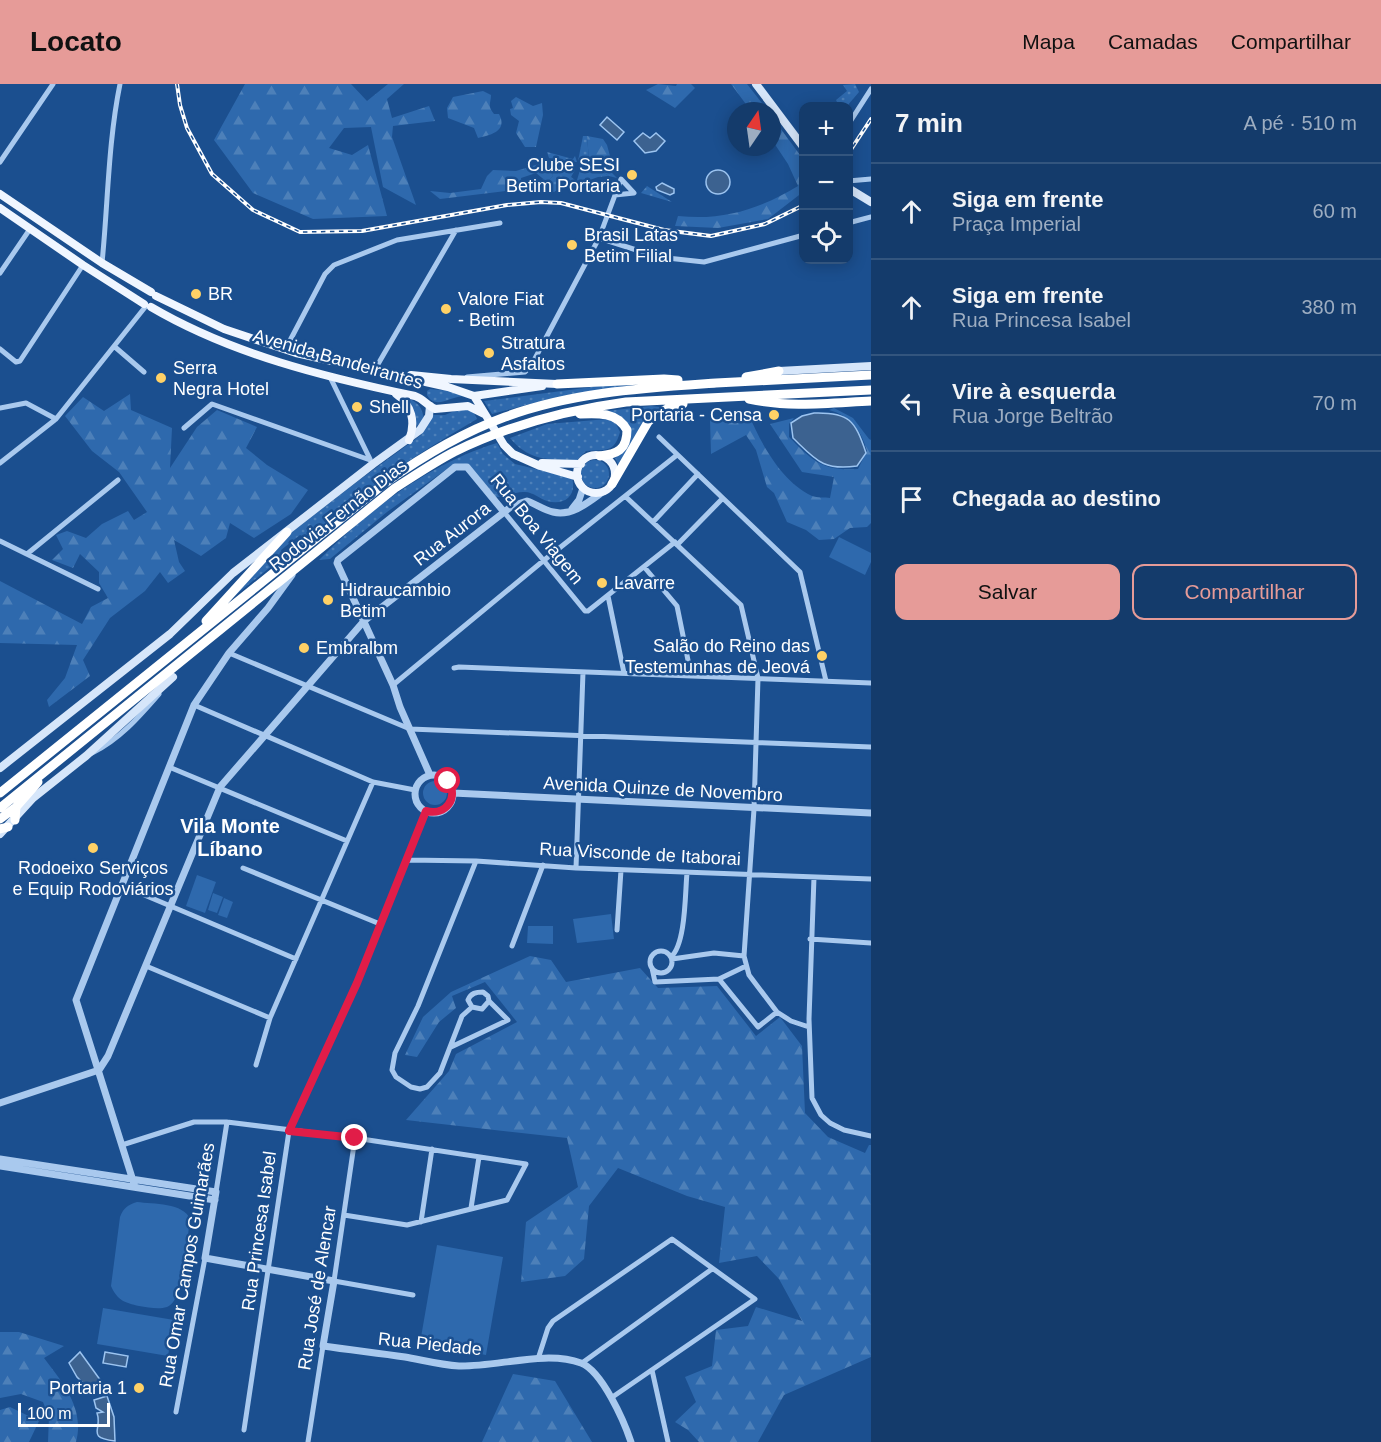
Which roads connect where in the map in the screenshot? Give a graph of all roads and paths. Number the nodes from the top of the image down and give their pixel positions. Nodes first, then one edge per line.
1 (53, 84) edge
2 (120, 84) edge
3 (756, 84) edge
4 (871, 89) edge
5 (853, 118) edge
6 (799, 141) edge
7 (0, 162) edge
8 (871, 179) edge
9 (853, 181) edge
10 (853, 191) edge
11 (0, 194) edge
12 (615, 195) junction
13 (871, 202) edge
14 (0, 208) edge
15 (871, 217) edge
16 (500, 222) dead end
17 (853, 222) edge
18 (30, 229) junction
19 (456, 230) junction
20 (799, 236) edge
21 (599, 238) junction
22 (102, 263) junction
23 (83, 265) junction
24 (0, 273) edge
25 (153, 294) junction
26 (147, 306) junction
27 (115, 347) junction
28 (0, 349) edge
29 (285, 350) junction
30 (871, 366) edge
31 (374, 371) junction
32 (779, 371) joint
33 (144, 372) dead end
34 (871, 375) edge
35 (330, 377) junction
36 (451, 379) junction
37 (730, 382) junction
38 (717, 383) junction
39 (364, 384) junction
40 (430, 384) junction
41 (557, 384) junction
42 (871, 390) edge
43 (391, 391) junction
44 (474, 396) junction
45 (738, 396) junction
46 (719, 398) junction
47 (424, 399) junction
48 (871, 401) edge
49 (430, 406) junction
50 (0, 408) edge
51 (484, 414) junction
52 (559, 415) junction
53 (56, 419) junction
54 (184, 428) dead end
55 (659, 437) dead end
56 (409, 440) junction
57 (677, 455) junction
58 (600, 456) junction
59 (371, 462) junction
60 (531, 462) junction
61 (0, 463) edge
62 (580, 464) junction
63 (698, 474) junction
64 (578, 477) junction
65 (118, 480) dead end
66 (612, 484) junction
67 (583, 488) junction
68 (604, 491) junction
69 (626, 497) junction
70 (722, 499) junction
71 (504, 512) junction
72 (567, 513) junction
73 (653, 522) junction
74 (286, 532) junction
75 (0, 541) edge
76 (676, 544) junction
77 (27, 554) junction
78 (543, 561) junction
79 (297, 568) junction
80 (645, 568) junction
81 (98, 589) dead end
82 (608, 596) junction
83 (364, 621) junction
84 (229, 653) junction
85 (168, 658) junction
86 (185, 658) junction
87 (454, 668) dead end
88 (583, 672) junction
89 (624, 673) junction
90 (691, 675) junction
91 (173, 677) joint
92 (758, 678) junction
93 (826, 681) junction
94 (871, 683) edge
95 (393, 685) junction
96 (309, 687) junction
97 (194, 705) junction
98 (410, 729) junction
99 (580, 736) junction
100 (264, 737) junction
101 (755, 742) junction
102 (871, 747) edge
103 (169, 767) junction
104 (0, 768) edge
105 (48, 768) junction
106 (430, 775) junction
107 (373, 782) junction
108 (220, 788) junction
109 (414, 790) junction
110 (0, 793) edge
111 (453, 793) junction
112 (578, 800) junction
113 (16, 807) junction
114 (0, 808) edge
115 (754, 808) junction
116 (426, 811) junction
117 (871, 813) edge
118 (0, 819) edge
119 (15, 820) junction
120 (3, 830) edge
121 (347, 841) junction
122 (408, 860) junction
123 (476, 861) junction
124 (543, 865) junction
125 (243, 868) dead end
126 (576, 868) junction
127 (621, 870) junction
128 (687, 873) junction
129 (750, 875) junction
130 (814, 877) junction
131 (871, 879) edge
132 (123, 886) junction
133 (322, 900) junction
134 (172, 906) junction
135 (380, 924) junction
136 (617, 930) dead end
137 (810, 939) junction
138 (871, 943) edge
139 (512, 945) dead end
140 (744, 956) junction
141 (672, 958) junction
142 (296, 959) junction
143 (146, 966) junction
144 (746, 966) junction
145 (652, 968) junction
146 (719, 979) junction
147 (489, 1001) junction
148 (472, 1007) junction
149 (777, 1012) junction
150 (270, 1018) junction
151 (809, 1027) junction
152 (451, 1047) junction
153 (256, 1065) dead end
154 (99, 1070) junction
155 (0, 1103) edge
156 (227, 1122) junction
157 (289, 1131) junction
158 (871, 1136) edge
159 (355, 1138) junction
160 (122, 1144) junction
161 (432, 1149) junction
162 (479, 1157) junction
163 (0, 1159) edge
164 (0, 1166) edge
165 (134, 1183) junction
166 (216, 1192) junction
167 (214, 1200) junction
168 (471, 1208) junction
169 (344, 1215) junction
170 (421, 1222) junction
171 (206, 1258) junction
172 (269, 1269) junction
173 (712, 1269) junction
174 (334, 1281) junction
175 (412, 1295) dead end
176 (323, 1346) junction
177 (538, 1359) junction
178 (582, 1363) junction
179 (652, 1370) junction
180 (611, 1398) junction
181 (176, 1412) dead end
182 (244, 1430) dead end
183 (308, 1442) edge
184 (631, 1442) edge
185 (668, 1442) edge

1 - 7 street
2 - 22 street
3 - 6 main road
4 - 5 street
8 - 9 street
10 - 13 main road
11 - 22 main road, Avenida Bandeirantes
12 - 12 street
12 - 21 street
14 - 18 main road, Avenida Bandeirantes
15 - 17 street
16 - 19 street
18 - 23 main road, Avenida Bandeirantes
18 - 24 street
19 - 29 street
19 - 31 street
20 - 21 street
21 - 36 street
22 - 25 main road, Avenida Bandeirantes
23 - 26 main road, Avenida Bandeirantes
23 - 28 street
25 - 26 main road
25 - 29 main road, Avenida Bandeirantes
26 - 27 street
26 - 35 main road, Avenida Bandeirantes
27 - 33 street
27 - 53 street
29 - 31 main road, Avenida Bandeirantes
30 - 32 main road
31 - 36 main road
31 - 39 main road
31 - 40 main road, Avenida Bandeirantes
32 - 37 highway
34 - 37 highway, Rodovia Fernão Dias
35 - 39 main road, Avenida Bandeirantes
35 - 59 street
36 - 41 main road
37 - 38 highway, Rodovia Fernão Dias
38 - 41 highway
38 - 85 highway, Rodovia Fernão Dias
39 - 43 main road, Avenida Bandeirantes
40 - 44 main road, Avenida Bandeirantes
40 - 47 main road
41 - 44 main road
42 - 45 highway, Rodovia Fernão Dias
43 - 47 main road, Avenida Bandeirantes
43 - 56 main road
44 - 51 main road
45 - 46 highway, Rodovia Fernão Dias
45 - 48 highway
46 - 52 highway, Rodovia Fernão Dias
46 - 66 highway
47 - 49 main road, Avenida Bandeirantes
49 - 51 main road, Avenida Bandeirantes
49 - 56 main road, Rodovia Fernão Dias
50 - 53 street
51 - 60 main road
52 - 58 highway
52 - 79 highway, Rodovia Fernão Dias
53 - 61 street
54 - 59 street
55 - 57 street
56 - 59 main road, Rodovia Fernão Dias
57 - 63 street
57 - 69 street
58 - 62 main road
58 - 66 main road
59 - 74 main road, Rodovia Fernão Dias
60 - 62 main road
60 - 64 main road
62 - 64 main road
63 - 70 street
63 - 73 street
64 - 67 main road
65 - 77 street
66 - 68 main road
67 - 68 main road
67 - 72 street
68 - 72 street
69 - 73 street
69 - 78 street
70 - 76 street
70 - 93 street
71 - 72 street, Rua Aurora
71 - 78 street, Rua Boa Viagem
71 - 83 street, Rua Aurora
71 - 83 street, Rua Boa Viagem
73 - 76 street
74 - 85 highway
74 - 104 main road, Rodovia Fernão Dias
75 - 77 street
76 - 80 street
76 - 92 street
77 - 81 street
78 - 82 street, Rua Boa Viagem
78 - 95 street
79 - 84 street
79 - 86 highway, Rodovia Fernão Dias
80 - 82 street
80 - 90 street
82 - 89 street
83 - 95 street
83 - 96 street, Rua Aurora
84 - 96 street
84 - 97 street
85 - 110 highway, Rodovia Fernão Dias
86 - 91 highway
86 - 105 highway, Rodovia Fernão Dias
87 - 88 street
88 - 89 street
88 - 99 street
89 - 90 street
90 - 92 street
91 - 119 main road
92 - 93 street
92 - 101 street
93 - 94 street
95 - 98 street
96 - 98 street
96 - 100 street, Rua Aurora
97 - 100 street
97 - 103 street
98 - 99 street
98 - 106 street
99 - 101 street
99 - 112 street
100 - 107 street
100 - 108 street, Rua Aurora
101 - 102 street
101 - 115 street
103 - 108 street
103 - 132 street
105 - 113 highway
105 - 114 highway, Rodovia Fernão Dias
106 - 109 street
106 - 111 street
107 - 109 street
107 - 121 street
108 - 121 street
108 - 134 street, Rua Aurora
109 - 116 street
111 - 112 street, Avenida Quinze de Novembro
111 - 116 street
112 - 115 street, Avenida Quinze de Novembro
112 - 126 street
113 - 118 highway
113 - 119 highway
115 - 117 street, Avenida Quinze de Novembro
115 - 129 street
116 - 122 street, Rua Princesa Isabel
119 - 120 main road
121 - 133 street
122 - 123 street, Rua Visconde de Itaborai
122 - 135 street, Rua Princesa Isabel
123 - 124 street, Rua Visconde de Itaborai
123 - 152 street
124 - 126 street, Rua Visconde de Itaborai
124 - 139 street
125 - 133 street
126 - 127 street, Rua Visconde de Itaborai
127 - 128 street, Rua Visconde de Itaborai
127 - 136 street
128 - 129 street, Rua Visconde de Itaborai
128 - 141 street
129 - 130 street, Rua Visconde de Itaborai
129 - 140 street
130 - 131 street, Rua Visconde de Itaborai
130 - 137 street
132 - 134 street
132 - 154 street
133 - 135 street
133 - 142 street
134 - 142 street
134 - 143 street, Rua Aurora
135 - 157 street, Rua Princesa Isabel
137 - 138 street
137 - 151 street
140 - 141 street
140 - 144 street
141 - 145 street
141 - 145 street
142 - 150 street
143 - 150 street
143 - 154 street, Rua Aurora
144 - 146 street
144 - 149 street
145 - 146 street
146 - 149 street
147 - 148 street
147 - 148 street
147 - 152 street
148 - 152 street
149 - 151 street
150 - 153 street
151 - 158 street
154 - 155 street
154 - 160 street
156 - 157 street
156 - 160 street
156 - 166 street, Rua Omar Campos Guimarães
157 - 159 street
157 - 172 street, Rua Princesa Isabel
159 - 161 street
159 - 169 street, Rua José de Alencar
160 - 165 street
161 - 162 street
161 - 170 street
162 - 168 street
162 - 168 street
163 - 165 street
164 - 165 street
165 - 166 street
165 - 167 street
166 - 167 street, Rua Omar Campos Guimarães
167 - 171 street, Rua Omar Campos Guimarães
168 - 170 street
169 - 170 street
169 - 174 street, Rua José de Alencar
171 - 172 street
171 - 181 street, Rua Omar Campos Guimarães
172 - 174 street
172 - 182 street, Rua Princesa Isabel
173 - 177 street
173 - 178 street
173 - 179 street
174 - 175 street
174 - 176 street, Rua José de Alencar
176 - 177 street, Rua Piedade
176 - 183 street, Rua José de Alencar
177 - 178 street, Rua Piedade
178 - 180 street
179 - 180 street
179 - 185 street
180 - 184 street

